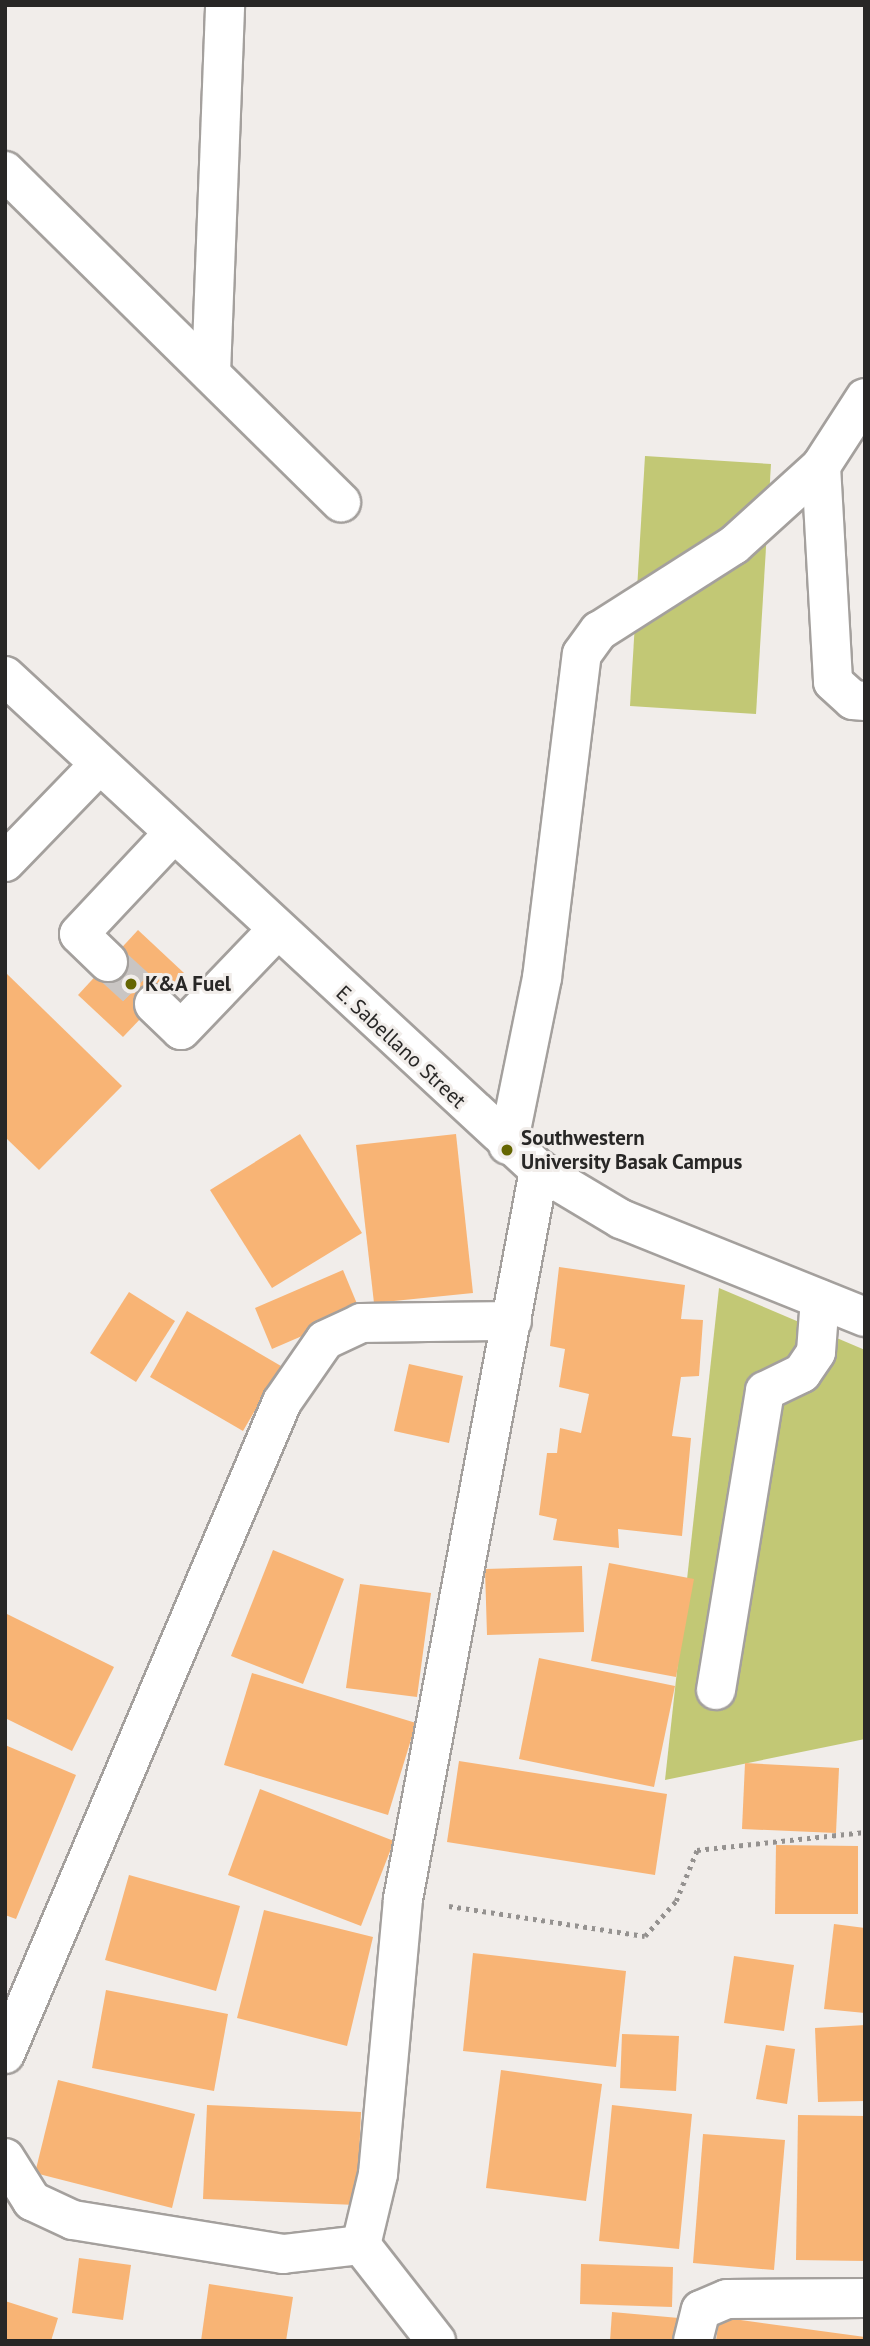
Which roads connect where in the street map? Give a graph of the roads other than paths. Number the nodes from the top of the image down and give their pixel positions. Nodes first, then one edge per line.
1 (225, 5) edge
2 (5, 171) edge
3 (211, 373) junction
4 (865, 398) edge
5 (821, 466) junction
6 (341, 502) dead end
7 (5, 676) edge
8 (865, 701) edge
9 (99, 765) junction
10 (173, 834) junction
11 (5, 862) edge
12 (276, 930) junction
13 (108, 962) tunnel mouth
14 (154, 1004) tunnel mouth
15 (508, 1145) junction
16 (539, 1170) junction
17 (820, 1299) junction
18 (865, 1317) edge
19 (512, 1321) junction
20 (716, 1690) dead end
21 (5, 2054) edge
22 (5, 2158) edge
23 (361, 2245) junction
24 (865, 2298) edge
25 (436, 2341) edge
26 (693, 2341) edge

1 - 3 street
2 - 3 street
3 - 6 street
4 - 5 street
5 - 8 street
5 - 15 street
7 - 9 street, E. Sabellano Street
9 - 10 street, E. Sabellano Street
9 - 11 street
10 - 12 street, E. Sabellano Street
10 - 13 street
12 - 14 street
12 - 15 street, E. Sabellano Street
15 - 16 street, E. Sabellano Street
16 - 17 street, E. Sabellano Street
16 - 19 street
17 - 18 street, E. Sabellano Street
17 - 20 street
19 - 21 street
19 - 23 street
22 - 23 street
23 - 25 street
24 - 26 street

